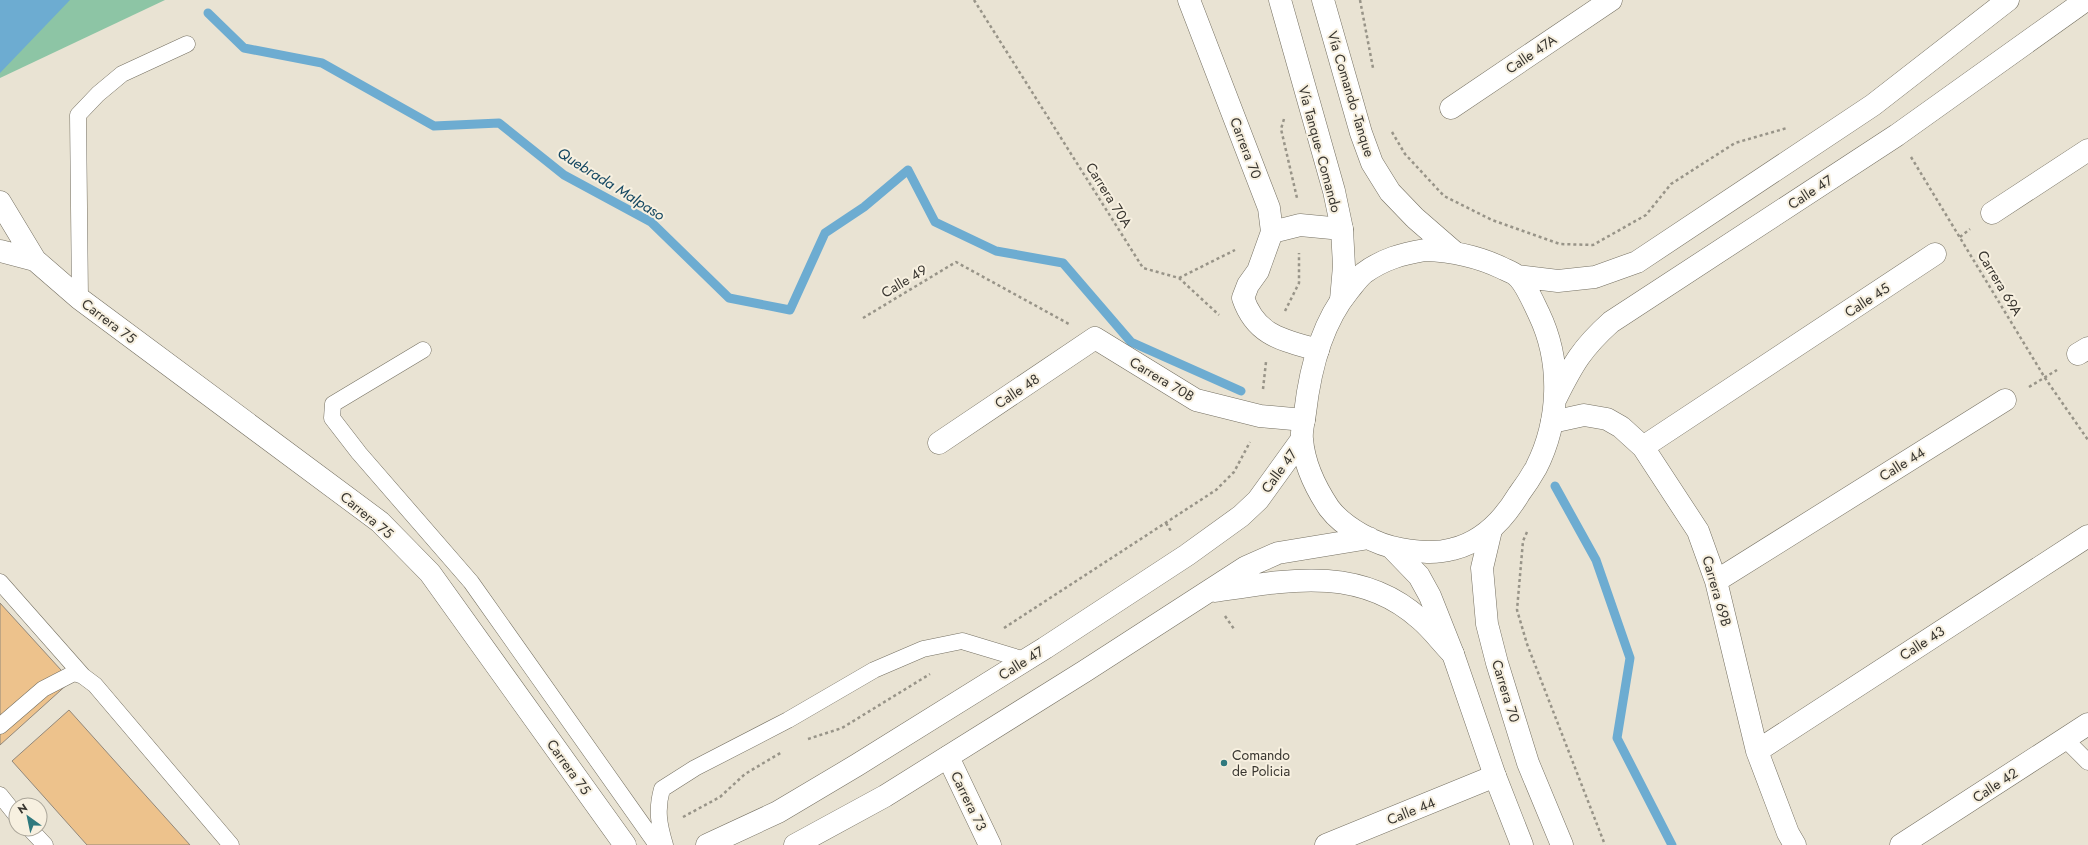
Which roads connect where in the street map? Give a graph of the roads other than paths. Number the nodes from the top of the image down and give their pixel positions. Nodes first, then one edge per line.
1 (1189, 0) edge
2 (1280, 0) edge
3 (1323, 0) edge
4 (1611, 0) edge
5 (2008, 0) edge
6 (2086, 0) edge
7 (187, 44) dead end
8 (1451, 108) dead end
9 (2088, 150) edge
10 (0, 202) edge
11 (1992, 213) road end
12 (1342, 229) junction
13 (1272, 232) junction
14 (0, 251) edge
15 (1453, 251) junction
16 (1935, 254) road end
17 (35, 260) junction
18 (1517, 276) junction
19 (80, 299) junction
20 (1341, 300) junction
21 (1095, 338) joint
22 (423, 350) dead end
23 (1318, 350) junction
24 (2005, 400) road end
25 (1553, 412) junction
26 (1303, 429) junction
27 (939, 444) dead end
28 (1644, 447) junction
29 (1490, 530) junction
30 (2088, 536) edge
31 (1369, 538) junction
32 (1392, 548) junction
33 (1716, 581) junction
34 (0, 582) edge
35 (1210, 591) junction
36 (1453, 654) junction
37 (1025, 660) junction
38 (83, 676) junction
39 (2088, 724) edge
40 (0, 726) edge
41 (2065, 739) junction
42 (1757, 751) junction
43 (948, 757) junction
44 (2088, 762) edge
45 (1495, 776) junction
46 (0, 795) edge
47 (8, 805) edge
48 (38, 837) edge
49 (802, 843) edge
50 (45, 845) edge
51 (231, 845) edge
52 (625, 845) edge
53 (657, 845) edge
54 (665, 845) edge
55 (707, 845) edge
56 (990, 845) edge
57 (1326, 845) edge
58 (1522, 845) edge
59 (1562, 845) edge
60 (1795, 845) edge
61 (1902, 845) edge

1 - 13 street, Carrera 70
2 - 12 street, Vía Tanque- Comando
3 - 15 street, Vía Comando -Tanque
4 - 8 street, Calle 47A
5 - 18 street
6 - 25 street, Calle 47
7 - 19 lane
9 - 11 street
10 - 17 street, Carrera 75
12 - 13 street
12 - 20 street, Vía Tanque- Comando
13 - 23 street
14 - 17 street, Carrera 75
15 - 18 street
15 - 20 street
16 - 28 street, Calle 45
17 - 19 street, Carrera 75
18 - 25 street
19 - 52 street, Carrera 75
20 - 23 street
21 - 26 street, Carrera 70B
21 - 27 street, Calle 48
22 - 53 lane
23 - 26 street
24 - 33 street, Calle 44
25 - 28 street, Carrera 69B
25 - 29 street
26 - 31 street
26 - 37 street, Calle 47
28 - 33 street, Carrera 69B
29 - 32 street
29 - 59 street, Carrera 70
30 - 42 street, Calle 43
31 - 32 street
31 - 35 street
32 - 36 street
33 - 42 street, Carrera 69B
34 - 38 lane
35 - 36 street
35 - 43 street
36 - 45 street
37 - 54 lane
37 - 55 street, Calle 47
38 - 40 lane
38 - 51 lane
39 - 41 street, Calle 42
41 - 44 lane
41 - 61 street, Calle 42
42 - 60 street, Carrera 69B
43 - 49 street
43 - 56 street, Carrera 73
45 - 57 street, Calle 44
45 - 58 street
46 - 47 lane
48 - 50 lane

